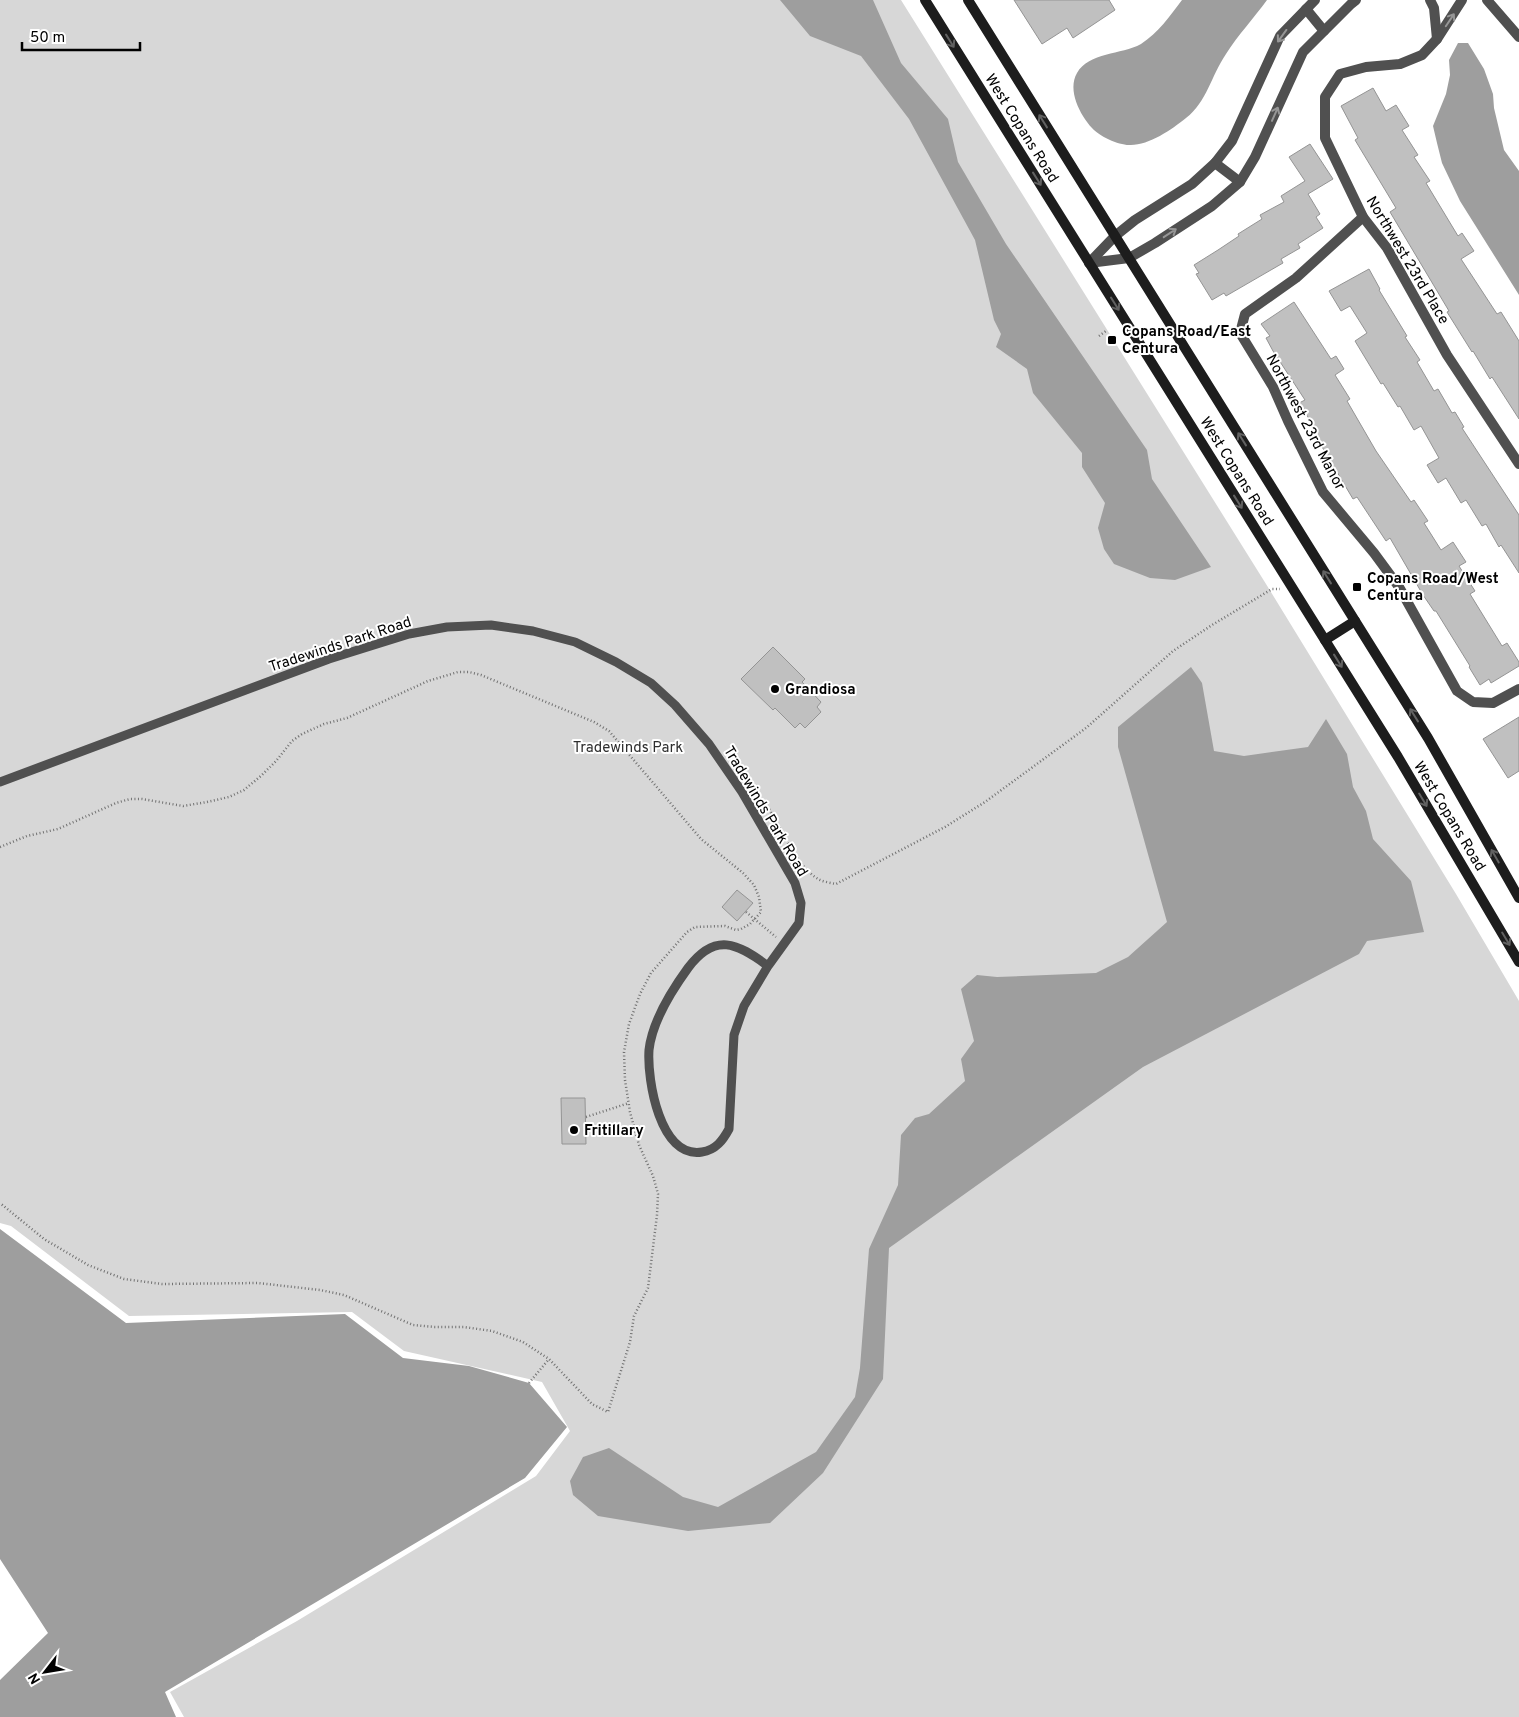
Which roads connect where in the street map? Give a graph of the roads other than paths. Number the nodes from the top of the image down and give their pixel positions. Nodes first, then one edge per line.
1 (925, 0) edge
2 (968, 0) edge
3 (1315, 0) edge
4 (1356, 0) edge
5 (1430, 0) edge
6 (1462, 0) edge
7 (1487, 0) edge
8 (1306, 9) junction
9 (1324, 31) junction
10 (1519, 37) edge
11 (1437, 40) junction
12 (1215, 162) junction
13 (1240, 182) junction
14 (1363, 217) junction
15 (1115, 236) junction
16 (1128, 258) junction
17 (1089, 263) junction
18 (1519, 464) edge
19 (1355, 621) junction
20 (1325, 640) junction
21 (1519, 689) edge
22 (0, 782) edge
23 (1519, 898) edge
24 (1519, 962) edge
25 (768, 966) junction

1 -> 17 main road, West Copans Road
15 -> 2 main road, West Copans Road
3 - 8 street
4 - 9 street
5 - 11 street
11 -> 6 street, Northwest 23rd Place
7 - 10 street
8 - 9 street
8 -> 12 street
13 -> 9 street
11 - 14 street, Northwest 23rd Place
12 - 13 street
12 - 15 street
16 -> 13 street
14 - 18 street, Northwest 23rd Place
14 - 21 street, Northwest 23rd Manor
15 - 16 main road, West Copans Road
15 - 17 street
16 - 17 street
19 -> 16 main road, West Copans Road
17 -> 20 main road, West Copans Road
19 - 20 main road
23 -> 19 main road, West Copans Road
20 -> 24 main road, West Copans Road
22 - 25 lane, Tradewinds Park Road
25 - 25 lane, Tradewinds Park Road

